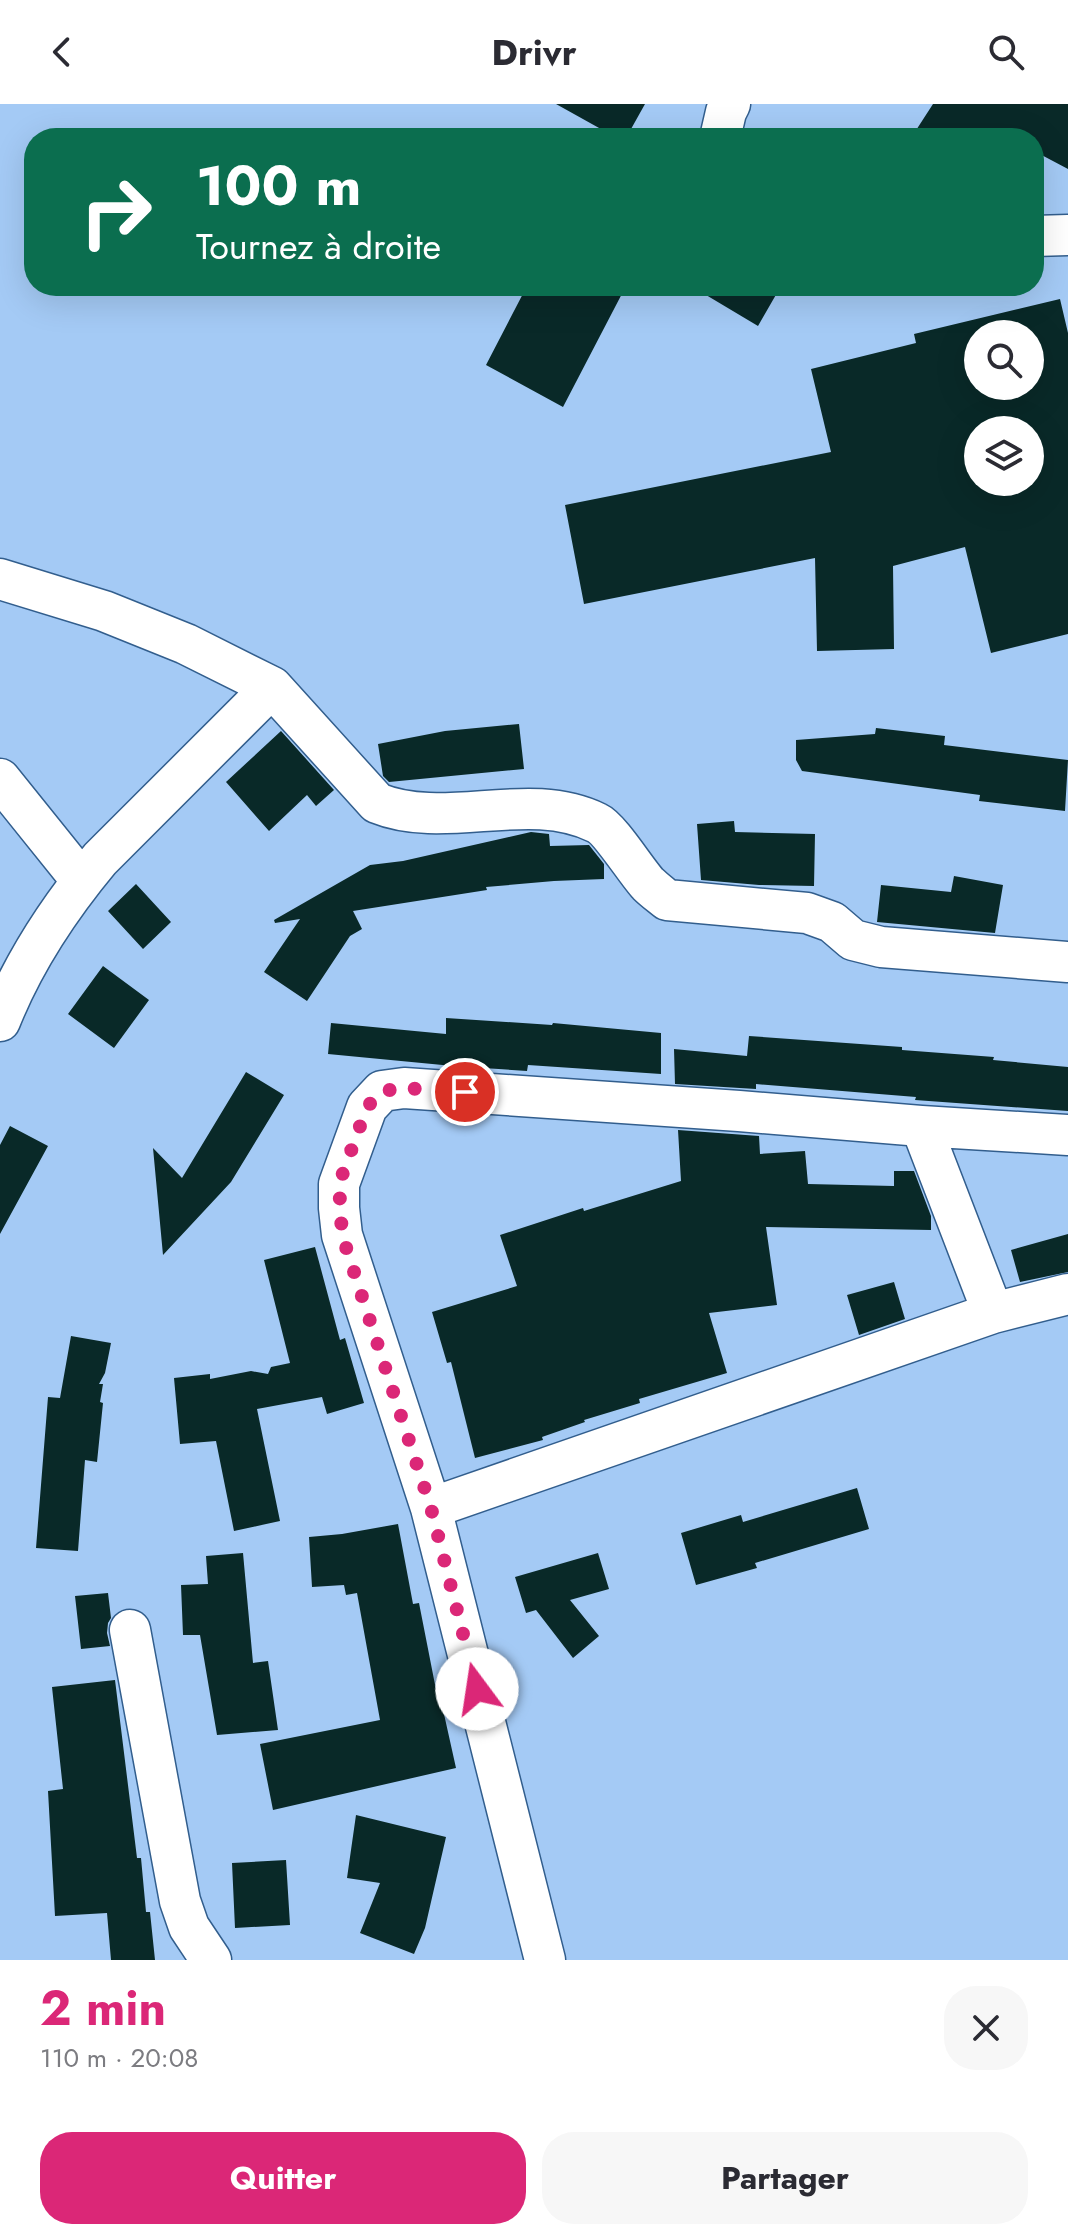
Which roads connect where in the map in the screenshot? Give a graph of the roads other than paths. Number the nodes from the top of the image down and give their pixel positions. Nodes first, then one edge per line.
1 (730, 104) edge
2 (722, 128) edge
3 (1068, 235) edge
4 (1044, 236) edge
5 (0, 579) edge
6 (272, 687) junction
7 (0, 779) edge
8 (82, 881) junction
9 (1068, 962) edge
10 (0, 1021) edge
11 (921, 1126) junction
12 (1068, 1135) edge
13 (1068, 1294) edge
14 (993, 1313) junction
15 (431, 1508) junction
16 (130, 1630) dead end
17 (211, 1960) edge
18 (545, 1960) edge

1 - 2 street
3 - 4 street
5 - 6 street
6 - 8 street
6 - 9 street
7 - 8 street
8 - 10 street
11 - 12 street
11 - 14 street
11 - 15 street
13 - 14 street
14 - 15 street
15 - 18 street
16 - 17 street

